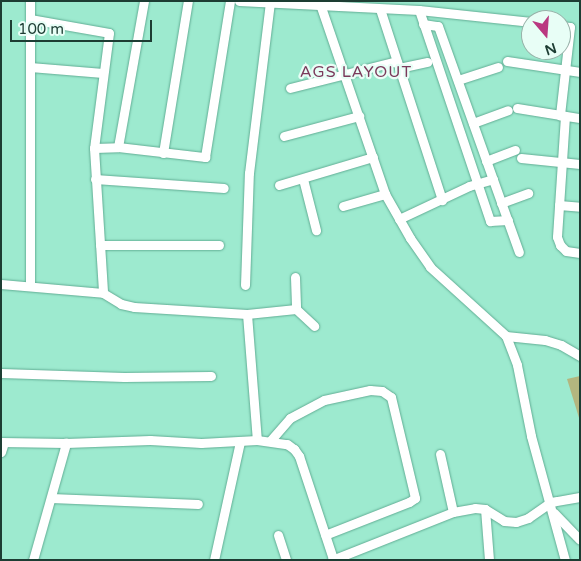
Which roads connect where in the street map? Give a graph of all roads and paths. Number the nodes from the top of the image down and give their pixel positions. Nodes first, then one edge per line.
1 (30, 1) edge
2 (144, 1) edge
3 (188, 1) edge
4 (230, 1) edge
5 (239, 1) edge
6 (270, 3) junction
7 (302, 3) edge
8 (321, 7) junction
9 (380, 9) junction
10 (419, 10) junction
11 (30, 19) junction
12 (521, 21) edge
13 (423, 24) junction
14 (566, 60) edge
15 (507, 61) dead end
16 (427, 62) dead end
17 (398, 64) junction
18 (30, 67) junction
19 (498, 67) dead end
20 (565, 71) junction
21 (580, 72) edge
22 (104, 73) junction
23 (344, 75) junction
24 (458, 80) junction
25 (290, 88) dead end
26 (464, 99) junction
27 (450, 104) junction
28 (563, 115) junction
29 (358, 116) junction
30 (580, 118) edge
31 (473, 123) junction
32 (284, 136) dead end
33 (118, 147) junction
34 (94, 148) junction
35 (515, 150) dead end
36 (163, 152) junction
37 (372, 157) junction
38 (521, 158) dead end
39 (486, 161) junction
40 (562, 162) junction
41 (580, 164) edge
42 (96, 179) junction
43 (303, 179) junction
44 (493, 180) junction
45 (478, 184) junction
46 (279, 185) dead end
47 (224, 188) dead end
48 (528, 193) dead end
49 (386, 194) junction
50 (442, 200) junction
51 (501, 203) junction
52 (559, 205) junction
53 (343, 206) dead end
54 (580, 207) edge
55 (399, 218) junction
56 (508, 220) junction
57 (316, 230) dead end
58 (219, 244) dead end
59 (100, 245) junction
60 (519, 252) dead end
61 (580, 253) edge
62 (295, 277) dead end
63 (1, 284) edge
64 (245, 285) dead end
65 (30, 286) junction
66 (103, 293) junction
67 (296, 310) junction
68 (247, 314) junction
69 (314, 326) dead end
70 (506, 336) junction
71 (580, 356) edge
72 (1, 373) edge
73 (211, 376) dead end
74 (257, 440) junction
75 (270, 441) junction
76 (3, 442) edge
77 (240, 442) junction
78 (66, 443) junction
79 (1, 452) edge
80 (440, 454) dead end
81 (580, 497) edge
82 (51, 498) junction
83 (551, 502) junction
84 (198, 504) dead end
85 (485, 509) junction
86 (453, 512) junction
87 (553, 512) junction
88 (325, 535) junction
89 (278, 536) dead end
90 (580, 540) edge
91 (337, 559) edge
92 (34, 560) edge
93 (214, 560) edge
94 (286, 560) edge
95 (489, 560) edge
96 (565, 560) edge

1 - 11 street
2 - 33 street
3 - 36 street
4 - 36 street
5 - 6 street
6 - 7 street
6 - 64 street
7 - 8 street
8 - 9 street
8 - 23 street
9 - 10 street
9 - 17 street
10 - 12 street
10 - 13 street
11 - 18 street
11 - 22 street
13 - 24 street
13 - 27 street
14 - 20 street
15 - 20 street
16 - 17 street
17 - 23 street
17 - 50 street
18 - 22 street
18 - 65 street
19 - 24 street
20 - 21 street
20 - 28 street
22 - 34 street
23 - 25 street
23 - 29 street
24 - 26 street
26 - 27 street
26 - 31 street
27 - 45 street
28 - 30 street
28 - 31 street
28 - 40 street
29 - 32 street
29 - 37 street
31 - 39 street
33 - 34 street
33 - 36 street
34 - 42 street
35 - 39 street
37 - 43 street
37 - 49 street
38 - 40 street
39 - 44 street
40 - 41 street
40 - 52 street
42 - 47 street
42 - 59 street
43 - 46 street
43 - 57 street
44 - 45 street
44 - 51 street
45 - 50 street
45 - 56 street
48 - 51 street
49 - 53 street
49 - 55 street
50 - 55 street
51 - 56 street
52 - 54 street
52 - 61 street
55 - 70 street
56 - 60 street
58 - 59 street
59 - 66 street
62 - 67 street
63 - 65 street
65 - 66 street
66 - 68 street
67 - 68 street
67 - 69 street
68 - 74 street
70 - 71 street
70 - 83 street
72 - 73 street
74 - 75 street
74 - 77 street
75 - 88 street
75 - 88 street
76 - 78 street
76 - 79 street
77 - 78 street
77 - 93 street
78 - 82 street
80 - 86 street
81 - 83 street
82 - 84 street
82 - 92 street
83 - 85 street
83 - 87 street
85 - 86 street
85 - 95 street
86 - 91 street
87 - 90 street
87 - 96 street
88 - 91 street
89 - 94 street

